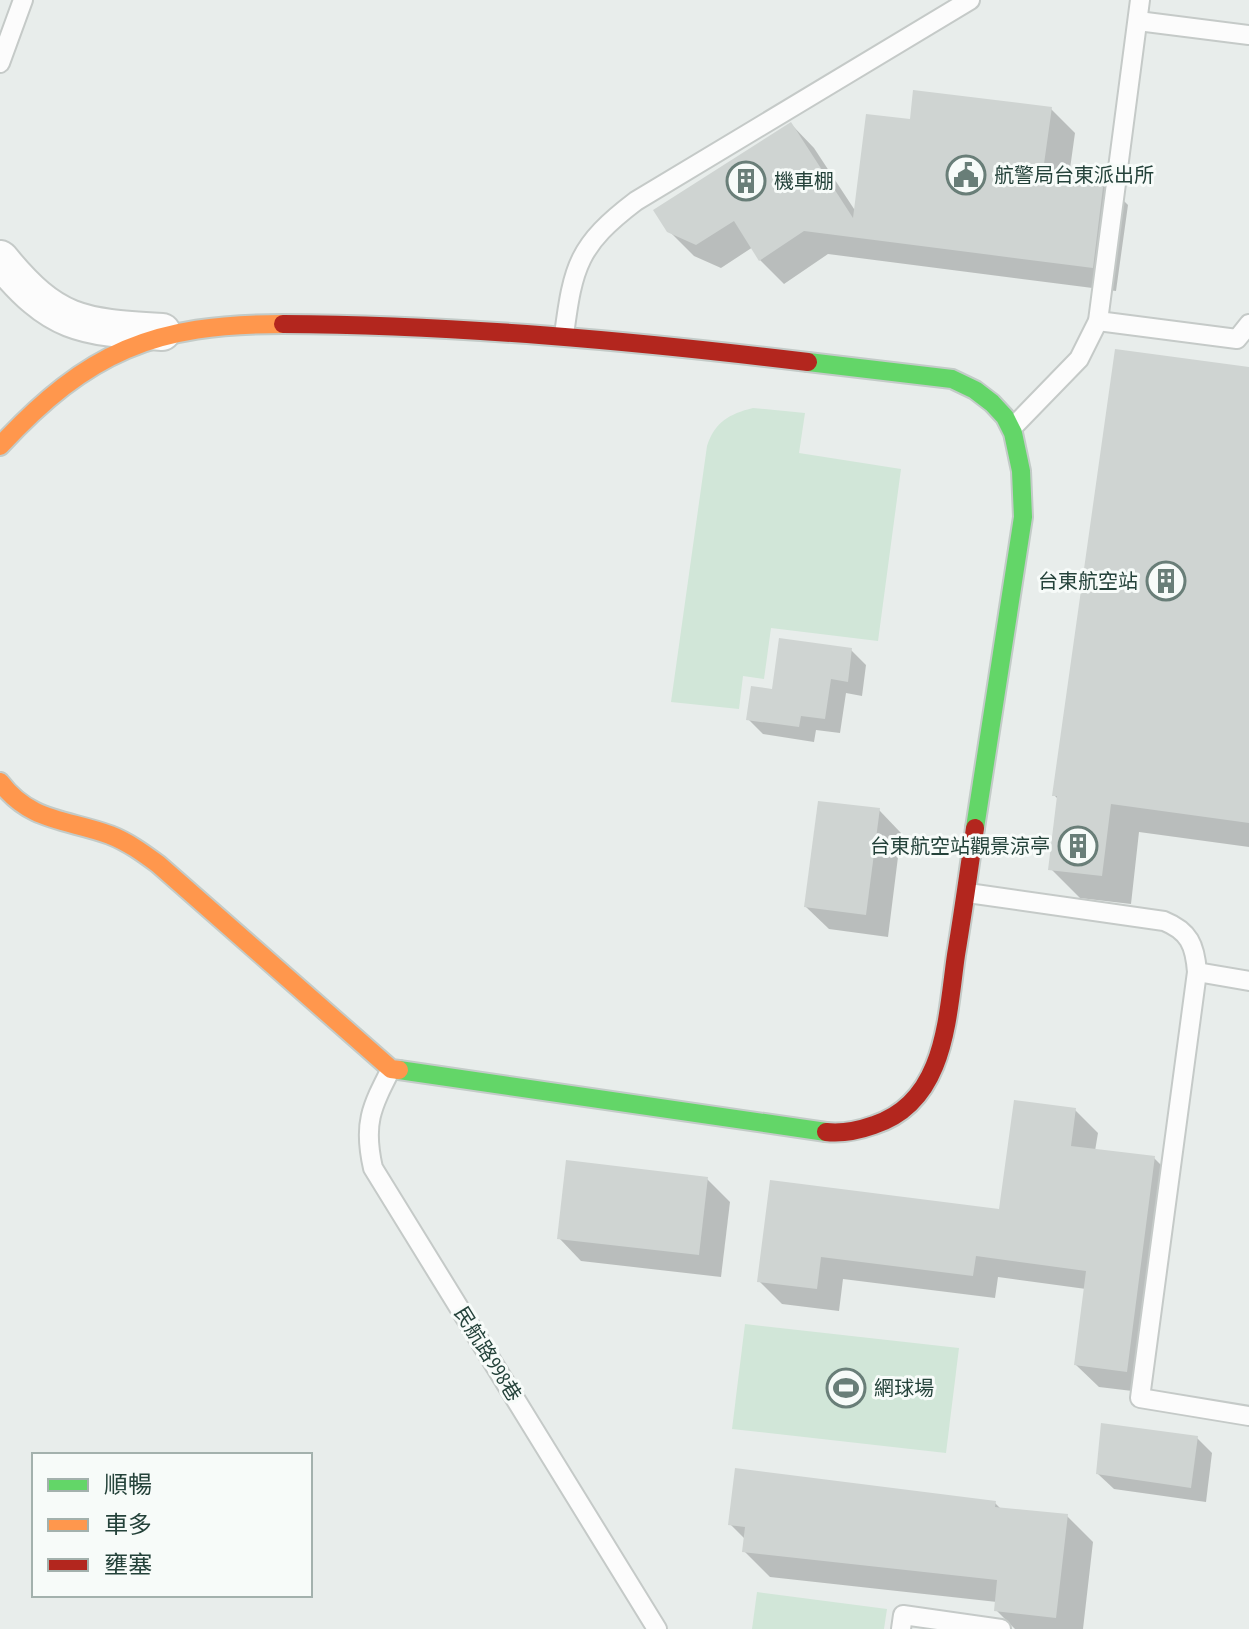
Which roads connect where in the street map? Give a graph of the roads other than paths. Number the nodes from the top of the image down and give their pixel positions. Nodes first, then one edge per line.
1 (23, 0) edge
2 (970, 0) edge
3 (1140, 0) edge
4 (1138, 21) junction
5 (1249, 35) edge
6 (0, 63) edge
7 (0, 259) edge
8 (1098, 321) junction
9 (1249, 324) edge
10 (172, 332) junction
11 (564, 335) junction
12 (1012, 428) junction
13 (0, 446) edge
14 (1, 786) edge
15 (968, 893) junction
16 (1197, 972) junction
17 (1249, 981) edge
18 (391, 1069) junction
19 (1249, 1416) edge
20 (657, 1629) edge
21 (901, 1629) edge
22 (1001, 1629) edge

1 - 6 lane
2 - 11 lane
3 - 4 lane
4 - 5 lane
4 - 8 lane
7 - 10 street
8 - 9 lane
8 - 12 lane
10 - 11 street
10 - 13 street
11 - 12 street
12 - 15 street
14 - 18 street
15 - 16 lane
15 - 18 street
16 - 17 lane
16 - 19 lane
18 - 20 lane, 民航路998巷
21 - 22 lane

